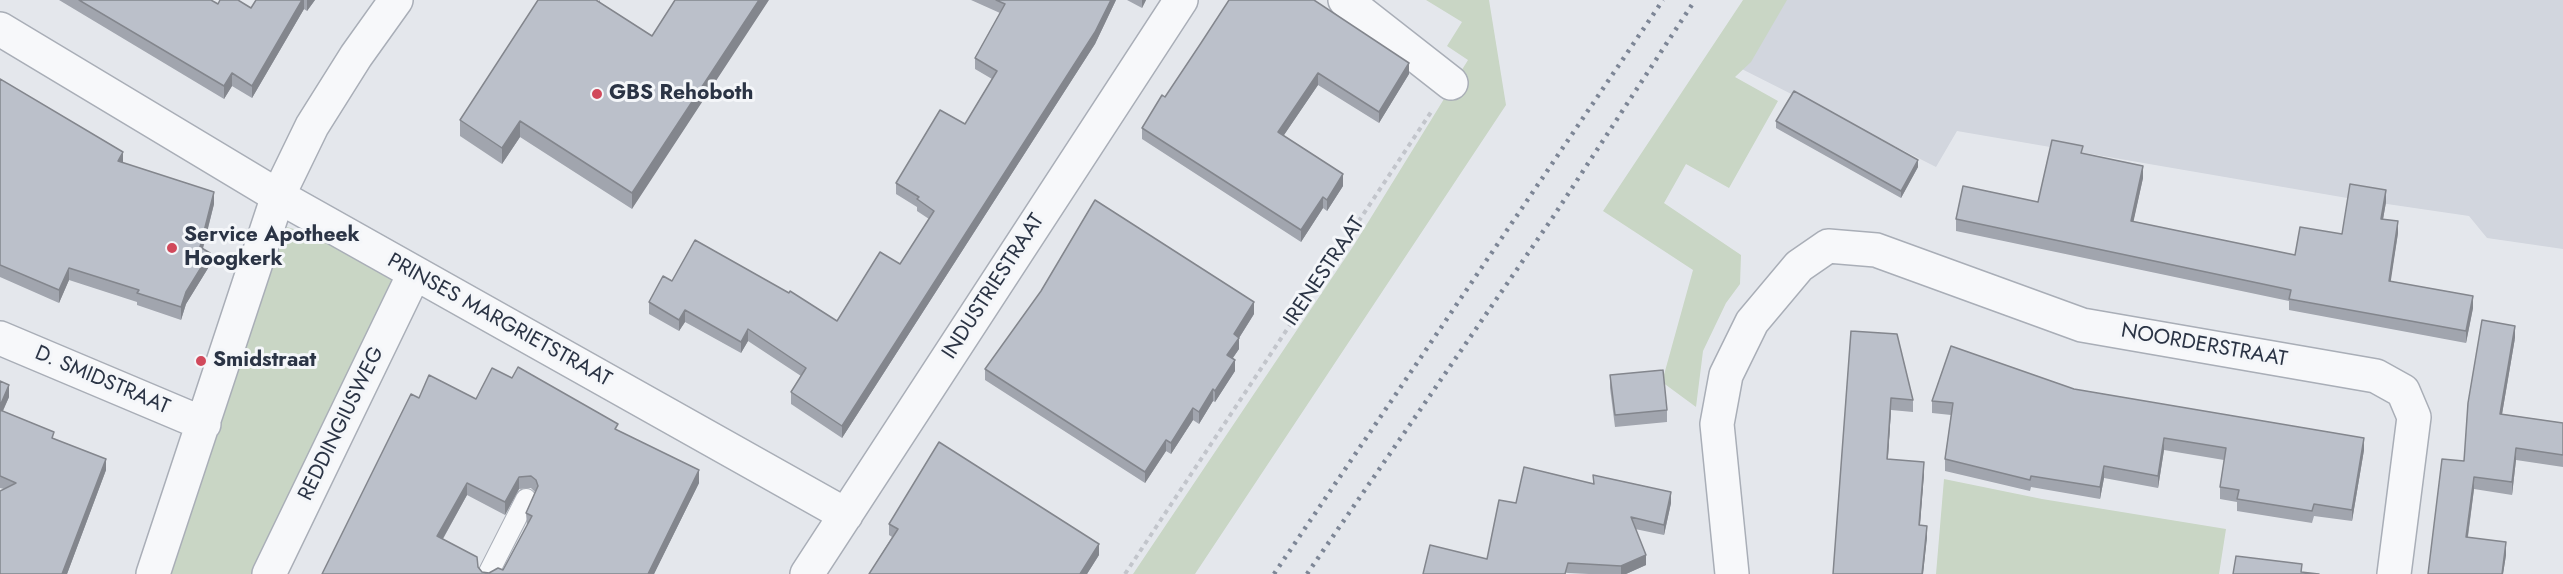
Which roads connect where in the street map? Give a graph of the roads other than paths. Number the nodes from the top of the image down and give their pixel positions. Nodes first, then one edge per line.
1 (396, 0) edge
2 (1181, 0) edge
3 (1345, 0) edge
4 (0, 29) edge
5 (1451, 83) road end
6 (278, 196) junction
7 (414, 274) junction
8 (0, 338) edge
9 (204, 424) junction
10 (526, 499) dead end
11 (846, 515) junction
12 (153, 574) edge
13 (269, 574) edge
14 (488, 574) edge
15 (807, 574) edge
16 (1732, 574) edge
17 (2394, 574) edge

1 - 6 street
2 - 11 street, INDUSTRIESTRAAT
3 - 5 street
4 - 6 street, PRINSES MARGRIETSTRAAT
6 - 7 street, PRINSES MARGRIETSTRAAT
6 - 9 street
7 - 11 street, PRINSES MARGRIETSTRAAT
7 - 13 street, REDDINGIUSWEG
8 - 9 street, D. SMIDSTRAAT
9 - 12 street
10 - 14 lane
11 - 15 street, INDUSTRIESTRAAT
16 - 17 street, NOORDERSTRAAT

